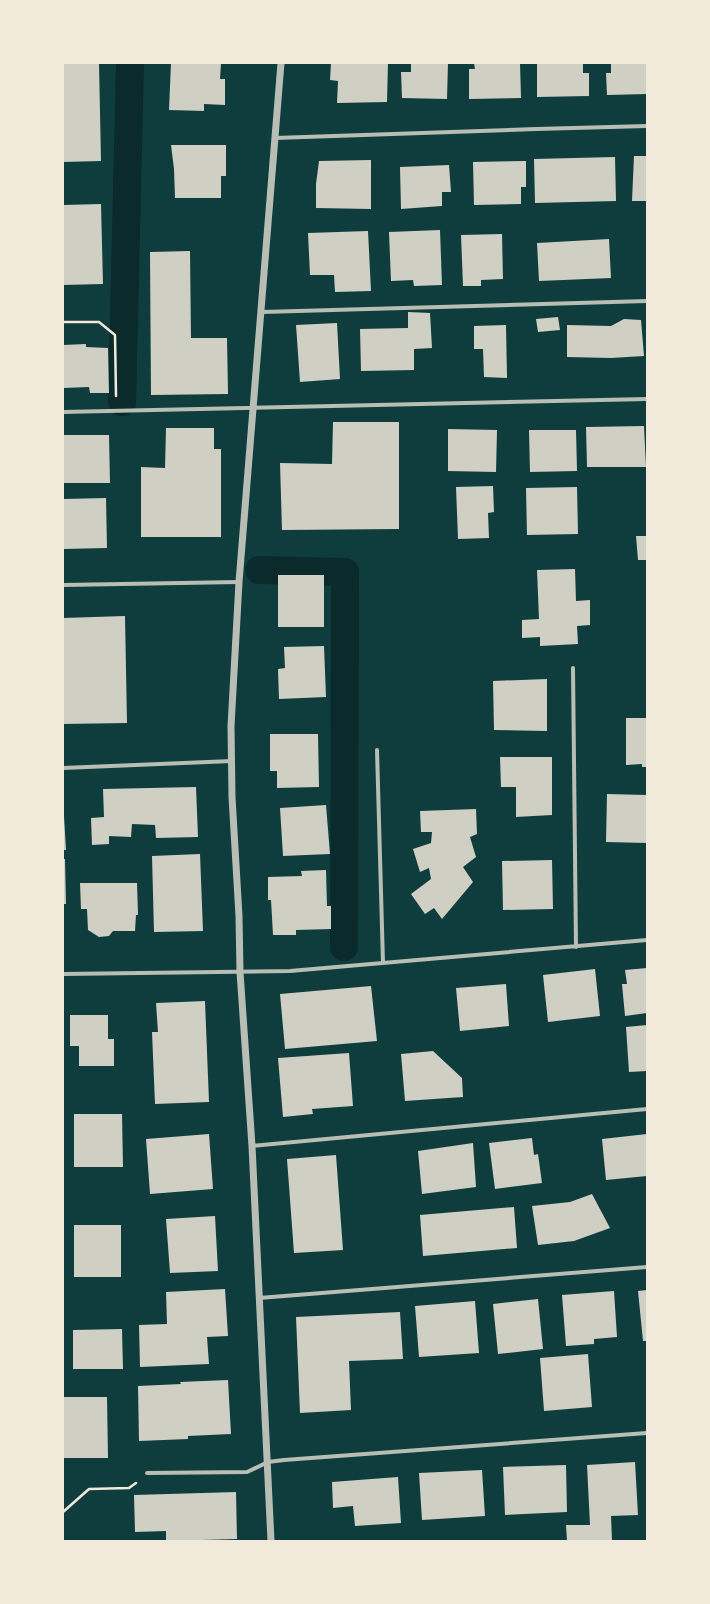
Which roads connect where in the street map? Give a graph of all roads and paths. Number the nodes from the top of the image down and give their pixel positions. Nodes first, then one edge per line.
1 (281, 63) edge
2 (647, 126) edge
3 (276, 138) junction
4 (647, 301) edge
5 (262, 312) junction
6 (63, 322) edge
7 (647, 399) edge
8 (253, 407) junction
9 (116, 410) junction
10 (63, 412) edge
11 (239, 582) junction
12 (63, 585) edge
13 (573, 668) dead end
14 (378, 750) dead end
15 (232, 761) junction
16 (63, 768) edge
17 (647, 940) edge
18 (576, 947) junction
19 (383, 963) junction
20 (240, 972) junction
21 (63, 974) edge
22 (647, 1109) edge
23 (252, 1146) junction
24 (647, 1267) edge
25 (259, 1298) junction
26 (647, 1433) edge
27 (268, 1462) junction
28 (148, 1473) joint
29 (63, 1512) edge
30 (271, 1541) edge

1 - 3 street
2 - 3 street
3 - 5 street
4 - 5 street
5 - 8 street
6 - 9 path
7 - 8 street
8 - 9 street
8 - 11 street
9 - 10 street
11 - 12 street
11 - 15 street
13 - 18 street
14 - 19 street
15 - 16 street
15 - 20 street
17 - 18 street
18 - 19 street
19 - 20 street
20 - 21 street
20 - 23 street
22 - 23 street
23 - 25 street
24 - 25 street
25 - 27 street
26 - 27 street
27 - 28 street
27 - 30 street
28 - 29 path

